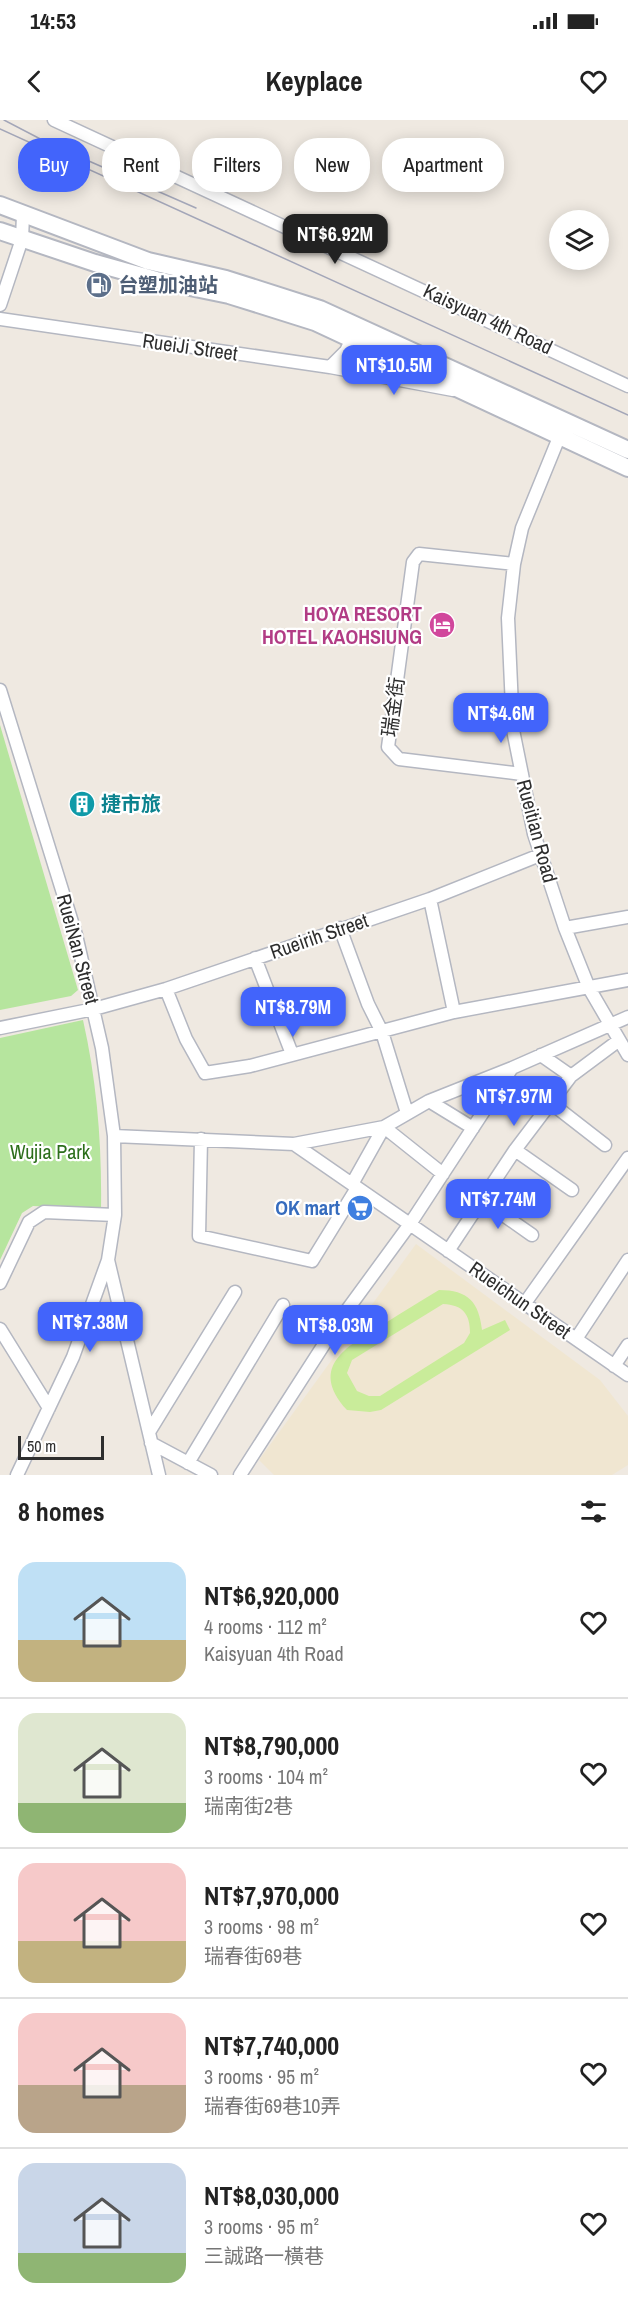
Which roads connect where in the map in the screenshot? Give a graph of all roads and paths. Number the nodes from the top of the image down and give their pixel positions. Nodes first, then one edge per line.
1 (54, 120) edge
2 (0, 205) edge
3 (23, 215) junction
4 (0, 231) edge
5 (22, 239) junction
6 (0, 305) edge
7 (0, 320) edge
8 (355, 332) junction
9 (330, 367) junction
10 (628, 386) edge
11 (463, 391) junction
12 (567, 421) junction
13 (558, 435) junction
14 (628, 450) edge
15 (628, 468) edge
16 (514, 564) junction
17 (0, 690) edge
18 (522, 774) junction
19 (540, 855) junction
20 (430, 899) junction
21 (628, 917) edge
22 (340, 928) junction
23 (565, 928) junction
24 (255, 958) junction
25 (628, 980) edge
26 (589, 988) junction
27 (166, 989) junction
28 (94, 1009) junction
29 (454, 1012) junction
30 (628, 1017) edge
31 (610, 1024) junction
32 (0, 1028) edge
33 (381, 1032) junction
34 (618, 1041) junction
35 (292, 1054) junction
36 (542, 1055) junction
37 (628, 1055) edge
38 (512, 1068) junction
39 (571, 1076) junction
40 (429, 1101) junction
41 (551, 1103) junction
42 (407, 1113) junction
43 (384, 1127) junction
44 (473, 1128) junction
45 (114, 1136) junction
46 (201, 1139) junction
47 (294, 1144) junction
48 (605, 1144) dead end
49 (515, 1150) junction
50 (628, 1158) edge
51 (443, 1174) junction
52 (355, 1186) junction
53 (572, 1190) dead end
54 (482, 1200) junction
55 (115, 1215) junction
56 (410, 1224) junction
57 (532, 1235) dead end
58 (448, 1251) junction
59 (108, 1260) junction
60 (628, 1260) edge
61 (0, 1284) edge
62 (235, 1292) dead end
63 (525, 1303) junction
64 (283, 1305) dead end
65 (0, 1329) edge
66 (576, 1339) junction
67 (628, 1346) edge
68 (614, 1366) junction
69 (628, 1375) edge
70 (49, 1408) junction
71 (150, 1438) junction
72 (188, 1462) junction
73 (17, 1475) edge
74 (159, 1475) edge
75 (211, 1475) edge
76 (240, 1475) edge

1 - 10 street, Kaisyuan 4th Road
2 - 3 street
3 - 5 street
3 - 8 street
4 - 5 street
5 - 6 street
5 - 8 street
7 - 9 street, RueiJi Street
8 - 9 street
8 - 11 street
8 - 12 street
9 - 11 street
11 - 13 street
12 - 13 street, Rueitian Road
12 - 14 street
13 - 15 street
13 - 16 street, Rueitian Road
16 - 18 street, Rueitian Road
16 - 18 street, 瑞金街
17 - 28 street, RueiNan Street
18 - 19 street, Rueitian Road
19 - 20 street, Rueirih Street
19 - 23 street, Rueitian Road
20 - 22 street, Rueirih Street
20 - 29 street
21 - 23 street
22 - 24 street, Rueirih Street
22 - 33 street
23 - 26 street, Rueitian Road
24 - 27 street, Rueirih Street
24 - 35 street
25 - 26 street
26 - 29 street
26 - 31 street, Rueitian Road
27 - 28 street, Rueirih Street
27 - 35 street
28 - 32 street, Rueirih Street
28 - 45 street, RueiNan Street
29 - 33 street
30 - 31 street
31 - 34 street, Rueitian Road
31 - 36 street
33 - 35 street
33 - 42 street
34 - 37 street, Rueitian Road
34 - 39 street
36 - 38 street
36 - 39 street
38 - 40 street
38 - 44 street
39 - 41 street
40 - 42 street
40 - 44 street
41 - 48 street
41 - 49 street
42 - 43 street
43 - 47 street
43 - 51 street
43 - 52 street
44 - 51 street
45 - 46 street
45 - 55 street, RueiNan Street
46 - 47 street
46 - 52 street
47 - 52 street, Rueichun Street
49 - 53 street
49 - 54 street
50 - 63 street
51 - 56 street
52 - 56 street, Rueichun Street
54 - 57 street
54 - 58 street
55 - 59 street, RueiNan Street
55 - 61 street
56 - 58 street, Rueichun Street
56 - 76 street
58 - 63 street, Rueichun Street
59 - 70 street
59 - 71 street
60 - 66 street
62 - 71 street
63 - 66 street, Rueichun Street
64 - 72 street
65 - 70 street
66 - 68 street, Rueichun Street
67 - 68 street
68 - 69 street, Rueichun Street
70 - 73 street
71 - 72 street
71 - 74 street
72 - 75 street

